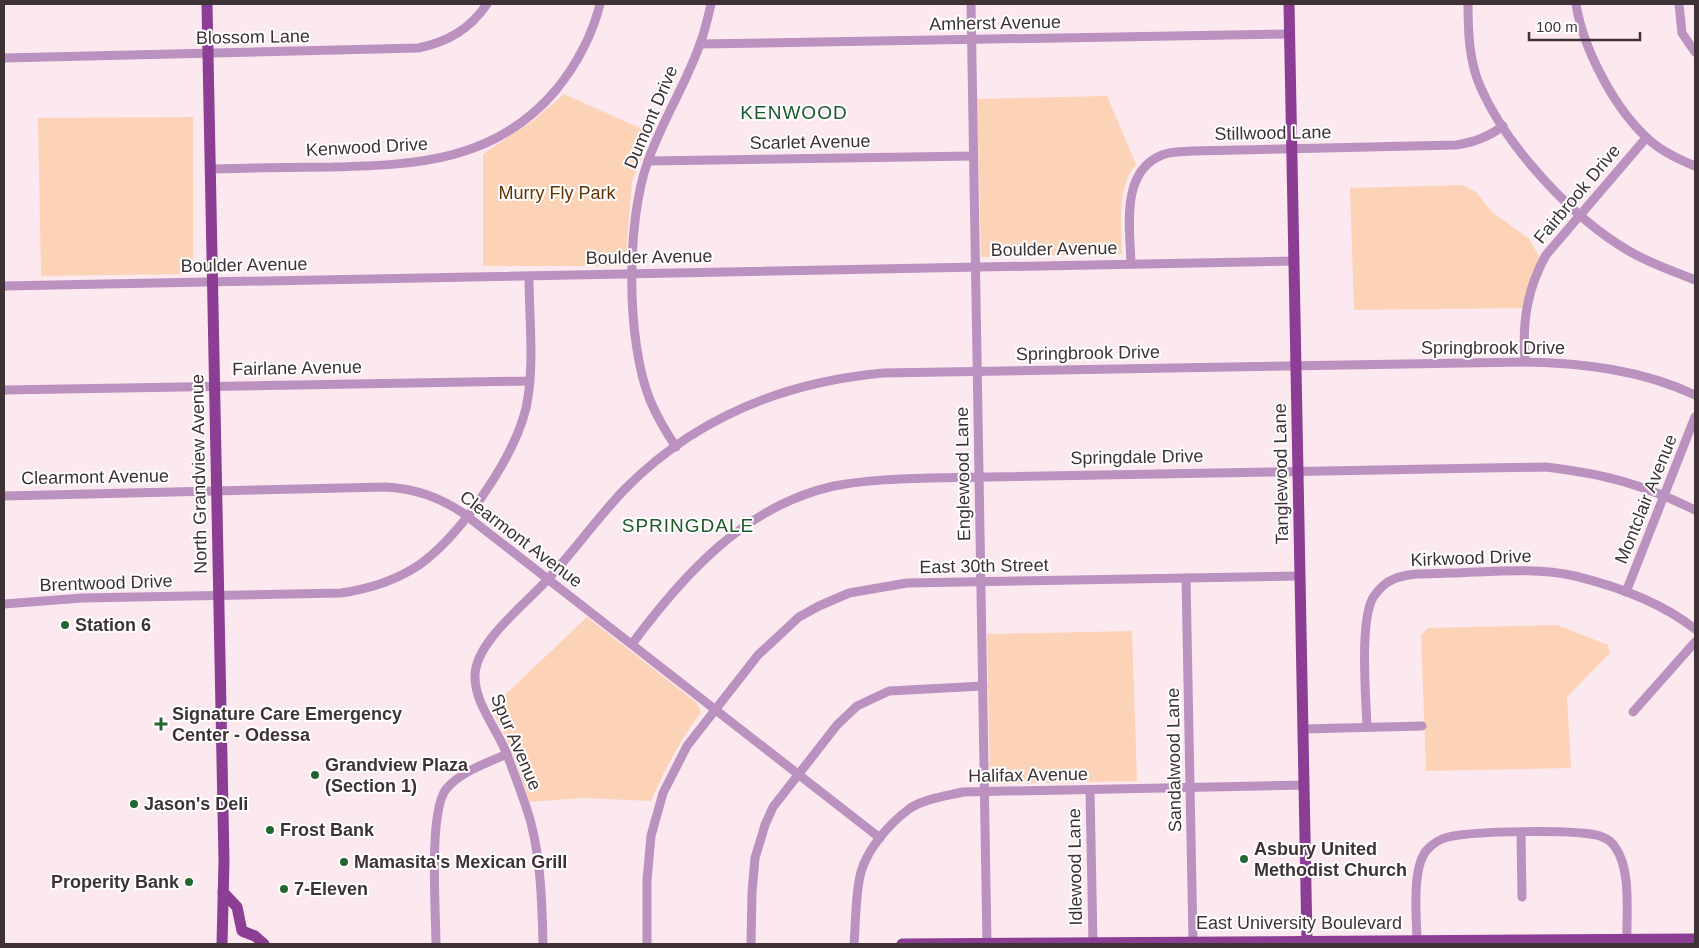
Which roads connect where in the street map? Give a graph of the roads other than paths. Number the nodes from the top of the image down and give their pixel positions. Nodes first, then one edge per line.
1 (207, 4) edge
2 (487, 4) edge
3 (600, 4) edge
4 (711, 4) edge
5 (970, 4) edge
6 (1289, 4) edge
7 (1468, 4) edge
8 (1576, 4) edge
9 (1678, 4) edge
10 (1290, 34) junction
11 (971, 40) junction
12 (700, 44) junction
13 (1695, 52) edge
14 (208, 54) junction
15 (4, 58) edge
16 (1503, 126) junction
17 (1646, 138) junction
18 (1292, 150) junction
19 (973, 156) junction
20 (648, 161) junction
21 (1695, 166) edge
22 (211, 169) junction
23 (1579, 215) junction
24 (1294, 261) junction
25 (1131, 264) junction
26 (975, 267) junction
27 (633, 274) junction
28 (528, 276) junction
29 (1695, 280) edge
30 (213, 282) junction
31 (4, 286) edge
32 (1525, 362) junction
33 (1296, 366) junction
34 (977, 371) junction
35 (530, 381) junction
36 (215, 386) junction
37 (4, 390) edge
38 (1695, 395) edge
39 (1695, 417) edge
40 (676, 446) junction
41 (1298, 470) junction
42 (979, 477) junction
43 (217, 491) junction
44 (1664, 495) junction
45 (4, 496) edge
46 (1695, 510) edge
47 (467, 516) junction
48 (1300, 576) junction
49 (1186, 578) junction
50 (549, 579) junction
51 (981, 583) junction
52 (1626, 592) junction
53 (219, 596) junction
54 (4, 604) edge
55 (1695, 630) edge
56 (1695, 642) edge
57 (632, 644) junction
58 (983, 686) junction
59 (715, 709) junction
60 (1633, 712) dead end
61 (1422, 726) dead end
62 (1367, 727) junction
63 (1303, 729) junction
64 (507, 754) junction
65 (799, 774) junction
66 (1304, 785) junction
67 (1190, 788) junction
68 (1090, 790) junction
69 (985, 792) junction
70 (1521, 833) junction
71 (880, 838) junction
72 (223, 892) junction
73 (1522, 897) dead end
74 (1695, 939) edge
75 (1193, 941) junction
76 (1524, 942) edge
77 (1627, 942) edge
78 (1093, 943) edge
79 (1307, 943) edge
80 (1417, 943) edge
81 (222, 944) edge
82 (264, 944) edge
83 (436, 944) edge
84 (543, 944) edge
85 (647, 944) edge
86 (750, 944) edge
87 (854, 944) edge
88 (902, 944) edge
89 (987, 944) edge

1 - 14 main road, North Grandview Avenue
2 - 14 street, Blossom Lane
3 - 22 street, Kenwood Drive
4 - 12 street, Dumont Drive
5 - 11 street, Englewood Lane
6 - 10 main road, Tanglewood Lane
7 - 16 street
8 - 17 street
9 - 13 street
10 - 11 street, Amherst Avenue
10 - 18 main road, Tanglewood Lane
11 - 12 street, Amherst Avenue
11 - 19 street, Englewood Lane
12 - 20 street, Dumont Drive
14 - 15 street, Blossom Lane
14 - 22 main road, North Grandview Avenue
16 - 18 street, Stillwood Lane
16 - 23 street
17 - 21 street
17 - 23 street, Fairbrook Drive
18 - 24 main road, Tanglewood Lane
18 - 25 street, Stillwood Lane
19 - 20 street, Scarlet Avenue
19 - 26 street, Englewood Lane
20 - 27 street, Dumont Drive
22 - 30 main road, North Grandview Avenue
23 - 29 street
23 - 32 street, Fairbrook Drive
24 - 25 street, Boulder Avenue
24 - 33 main road, Tanglewood Lane
25 - 26 street, Boulder Avenue
26 - 27 street, Boulder Avenue
26 - 34 street, Englewood Lane
27 - 28 street, Boulder Avenue
27 - 40 street, Dumont Drive
28 - 30 street, Boulder Avenue
28 - 35 street, Brentwood Drive
30 - 31 street, Boulder Avenue
30 - 36 main road, North Grandview Avenue
32 - 33 street, Springbrook Drive
32 - 38 street, Springbrook Drive
33 - 34 street, Springbrook Drive
33 - 41 main road, Tanglewood Lane
34 - 40 street, Springbrook Drive
34 - 42 street, Englewood Lane
35 - 36 street, Fairlane Avenue
35 - 47 street, Brentwood Drive
36 - 37 street, Fairlane Avenue
36 - 43 main road, North Grandview Avenue
39 - 44 street, Montclair Avenue
40 - 50 street, Springbrook Drive
41 - 42 street, Springdale Drive
41 - 44 street, Springdale Drive
41 - 48 main road, Tanglewood Lane
42 - 51 street, Englewood Lane
42 - 57 street, Springdale Drive
43 - 45 street, Clearmont Avenue
43 - 47 street, Clearmont Avenue
43 - 53 main road, North Grandview Avenue
44 - 46 street, Springdale Drive
44 - 52 street, Montclair Avenue
47 - 50 street, Clearmont Avenue
47 - 53 street, Brentwood Drive
48 - 49 street, East 30th Street
48 - 63 main road, Tanglewood Lane
49 - 51 street, East 30th Street
49 - 67 street, Sandalwood Lane
50 - 57 street, Clearmont Avenue
50 - 64 street, Spur Avenue
51 - 58 street, Englewood Lane
51 - 59 street, East 30th Street
52 - 55 street, Kirkwood Drive
52 - 62 street, Kirkwood Drive
53 - 54 street, Brentwood Drive
53 - 72 main road, North Grandview Avenue
56 - 60 street
57 - 59 street, Clearmont Avenue
58 - 65 street
58 - 69 street, Englewood Lane
59 - 65 street, Clearmont Avenue
59 - 85 street, East 30th Street
61 - 62 street
62 - 63 street
63 - 66 main road, Tanglewood Lane
64 - 83 street
64 - 84 street, Spur Avenue
65 - 71 street, Clearmont Avenue
65 - 86 street
66 - 67 street, Halifax Avenue
66 - 79 main road, Tanglewood Lane
67 - 68 street, Halifax Avenue
67 - 75 street, Sandalwood Lane
68 - 69 street, Halifax Avenue
68 - 78 street, Idlewood Lane
69 - 71 street, Halifax Avenue
69 - 89 street, Englewood Lane
70 - 73 street
70 - 77 street
70 - 80 street
71 - 87 street, Halifax Avenue
72 - 81 main road, North Grandview Avenue
72 - 82 main road
74 - 77 main road, East University Boulevard
75 - 78 main road, East University Boulevard
75 - 79 main road, East University Boulevard
76 - 77 main road, East University Boulevard
76 - 80 main road, East University Boulevard
78 - 89 main road, East University Boulevard
79 - 80 main road, East University Boulevard
88 - 89 main road, East University Boulevard

